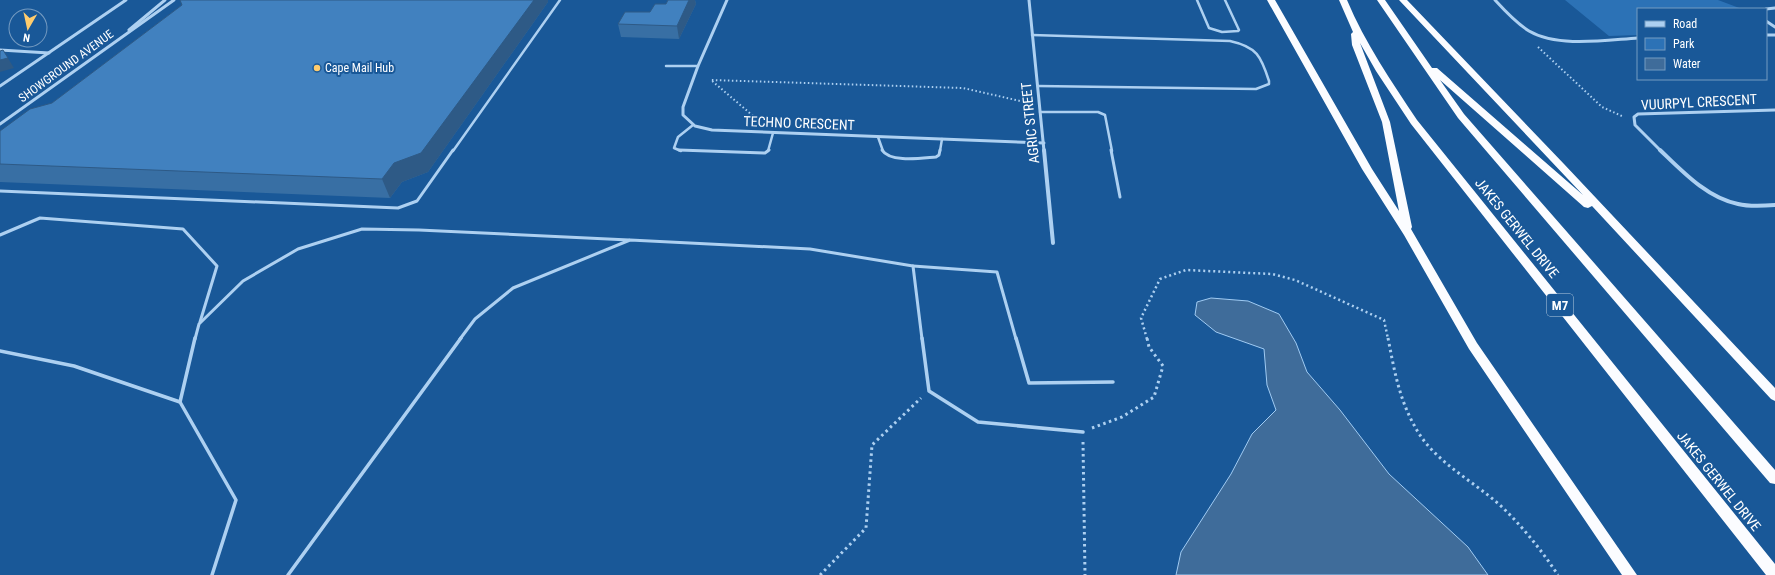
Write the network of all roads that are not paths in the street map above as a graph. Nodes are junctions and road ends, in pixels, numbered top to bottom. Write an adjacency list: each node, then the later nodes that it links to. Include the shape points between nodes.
1 (126, 0): 19 (street)
2 (165, 0): 16 (street, SHOWGROUND AVENUE)
3 (174, 0): 16 (street, SHOWGROUND AVENUE)
4 (560, 0): 33 (lane, via 416,201 402,208)
5 (727, 0): 22 (street)
6 (1029, 0): 15 (street, AGRIC STREET)
7 (1197, 0): 8 (lane, via 1209,28 1222,32 1238,31 1235,18)
8 (1225, 0)
9 (1271, 0): 37 (highway, via 1367,170)
10 (1343, 0): 14 (highway, JAKES GERWEL DRIVE / M7)
11 (1381, 0): 20 (highway, JAKES GERWEL DRIVE)
12 (1403, 0): 40 (highway)
13 (1495, 0): 17 (street, via 1524,29 1539,37 1568,40)
14 (1355, 28): 37 (highway, via 1356,45 1386,122); 52 (highway, JAKES GERWEL DRIVE / M7, via 1414,122)
15 (1032, 35): 24 (street, AGRIC STREET); 24 (lane, via 1230,41 1246,45 1260,55 1269,81 1269,84 1256,89)
16 (123, 36): 27 (street, SHOWGROUND AVENUE)
17 (1637, 38)
18 (0, 50): 19 (street)
19 (50, 52): 23 (street)
20 (1421, 58): 40 (highway); 48 (highway, JAKES GERWEL DRIVE, via 1461,116)
21 (666, 66): 22 (lane)
22 (698, 66): 28 (street, via 683,107 683,115)
23 (0, 86)
24 (1038, 86): 26 (street, AGRIC STREET)
25 (1775, 110): 35 (street, VUURPYL CRESCENT, via 1648,113 1638,114 1633,121 1699,186 1731,203)
26 (1040, 112): 32 (street, AGRIC STREET); 34 (lane, via 1098,112 1105,115)
27 (0, 124)
28 (693, 125): 29 (street, TECHNO CRESCENT, via 712,130); 29 (lane, via 678,137 674,148 681,151 765,153 769,150)
29 (773, 132): 30 (street, TECHNO CRESCENT)
30 (878, 137): 31 (street, TECHNO CRESCENT); 31 (lane, via 885,154 900,158 936,157 939,155)
31 (942, 139): 32 (street, TECHNO CRESCENT)
32 (1044, 143): 39 (street, AGRIC STREET)
33 (0, 191)
34 (1120, 197)
35 (1775, 206)
36 (0, 235): 42 (lane, via 40,218 183,229 217,266)
37 (1409, 235): 51 (highway, via 1473,346)
38 (630, 240): 41 (lane, via 810,249); 42 (lane, via 362,229 298,249 243,281); 50 (lane, via 514,288 475,319)
39 (1053, 243)
40 (1636, 248): 45 (highway)
41 (913, 266): 44 (lane, via 997,272 1029,383); 47 (lane, via 929,391 978,422)
42 (199, 324): 46 (lane)
43 (0, 350): 46 (lane, via 74,366)
44 (1113, 382)
45 (1775, 396)
46 (180, 402): 49 (lane, via 236,500)
47 (1083, 432)
48 (1775, 479)
49 (212, 575)
50 (288, 575)
51 (1630, 575)
52 (1775, 575)

